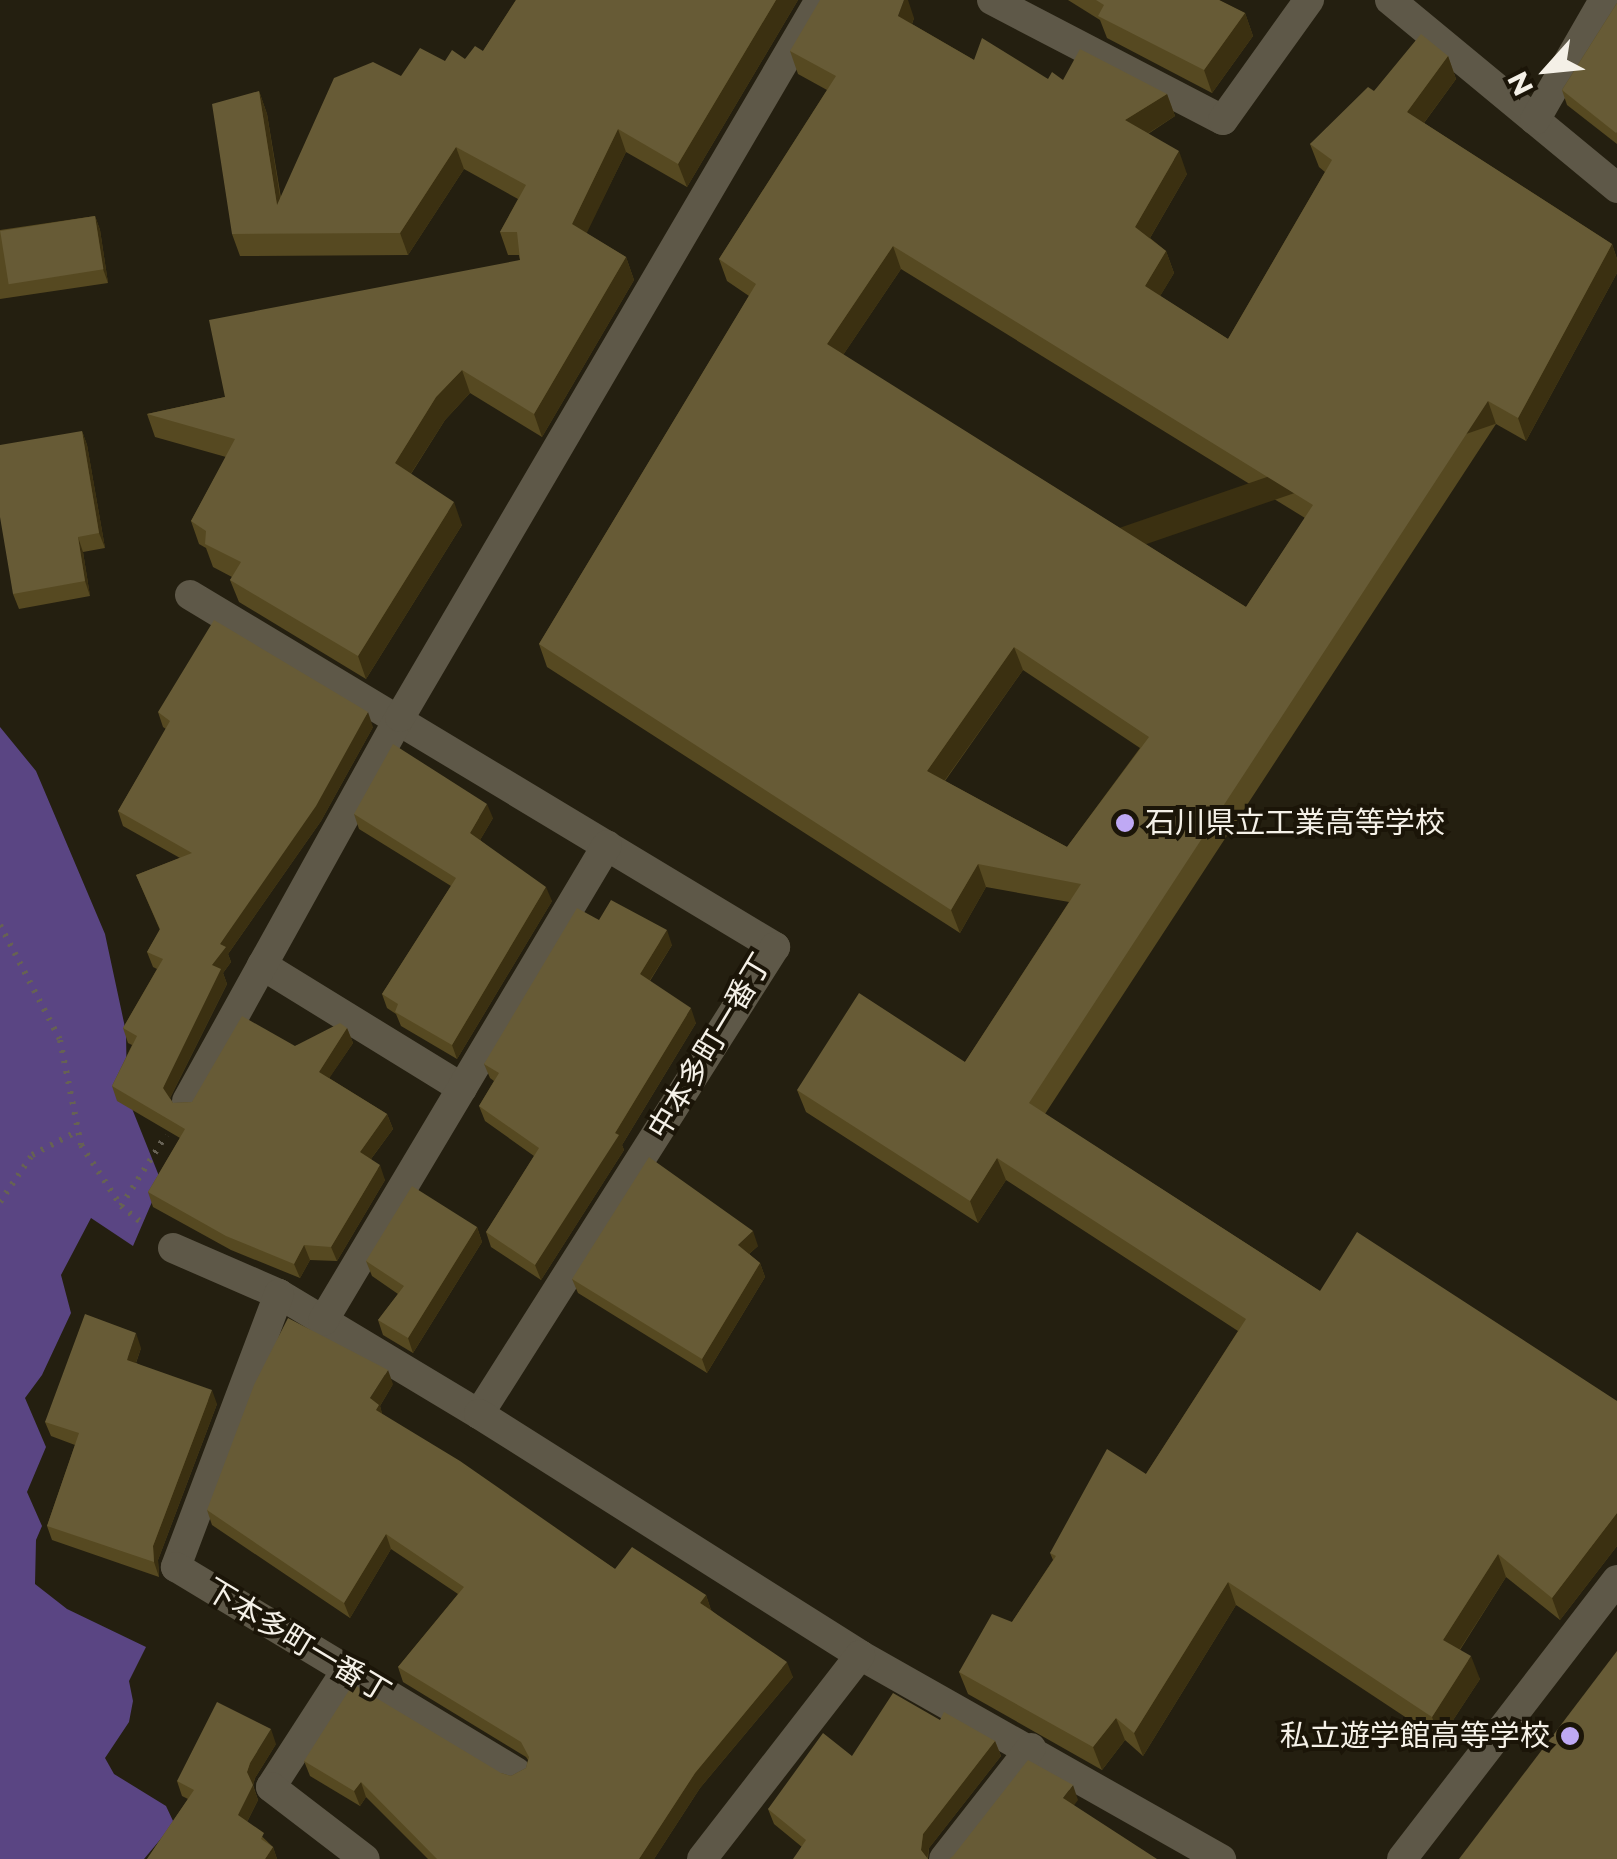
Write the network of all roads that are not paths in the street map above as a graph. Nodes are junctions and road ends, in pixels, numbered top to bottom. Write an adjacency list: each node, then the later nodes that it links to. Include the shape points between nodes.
1 (820, 0): 9 (street)
2 (992, 0): 3 (street, via 1223,120)
3 (1308, 0)
4 (1390, 0): 6 (street)
5 (1604, 0): 6 (street)
6 (1535, 120): 7 (street)
7 (1617, 188)
8 (190, 595): 9 (street, 中本多町一番丁)
9 (400, 717): 10 (street, 中本多町一番丁); 11 (street)
10 (607, 845): 12 (street); 17 (street, 中本多町一番丁, via 775,948)
11 (262, 966): 12 (street); 13 (street)
12 (462, 1088): 16 (street)
13 (187, 1101)
14 (173, 1248): 15 (street)
15 (279, 1294): 16 (street); 20 (street, 下本多町一番丁, via 176,1567)
16 (323, 1321): 17 (street)
17 (479, 1414): 19 (street)
18 (1617, 1580): 27 (street)
19 (860, 1655): 21 (street); 24 (street)
20 (346, 1671): 22 (street, 下本多町一番丁); 23 (street, via 271,1787)
21 (1031, 1748): 25 (street); 26 (street)
22 (516, 1772)
23 (365, 1859)
24 (702, 1859)
25 (944, 1859)
26 (1221, 1859)
27 (1402, 1859)

